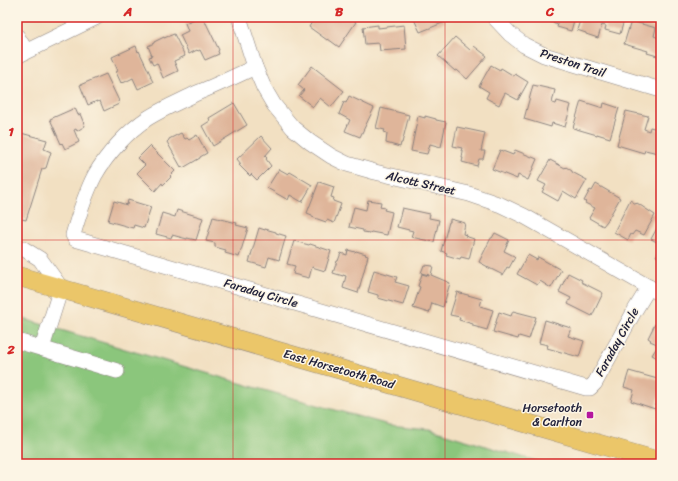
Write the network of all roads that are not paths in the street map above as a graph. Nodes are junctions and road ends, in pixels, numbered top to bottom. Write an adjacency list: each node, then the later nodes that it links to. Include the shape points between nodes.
1 (97, 17): 5 (street)
2 (239, 17): 6 (street, Alcott Street)
3 (494, 17): 7 (street, Preston Trail, via 524,45 544,55)
4 (17, 36): 5 (street)
5 (22, 53)
6 (255, 67): 11 (street, Alcott Street, via 274,105 294,128 331,156 347,164 469,194 501,205); 11 (street, Faraday Circle, via 147,118 131,132 110,153 96,174 79,212 73,235 75,239 586,388 595,383 635,310)
7 (661, 90)
8 (17, 247): 10 (street, via 40,260)
9 (17, 276): 10 (main road, East Horsetooth Road)
10 (62, 288): 13 (street); 15 (main road, East Horsetooth Road)
11 (655, 290)
12 (17, 341): 13 (street)
13 (42, 348): 14 (street)
14 (117, 371)
15 (661, 462)

